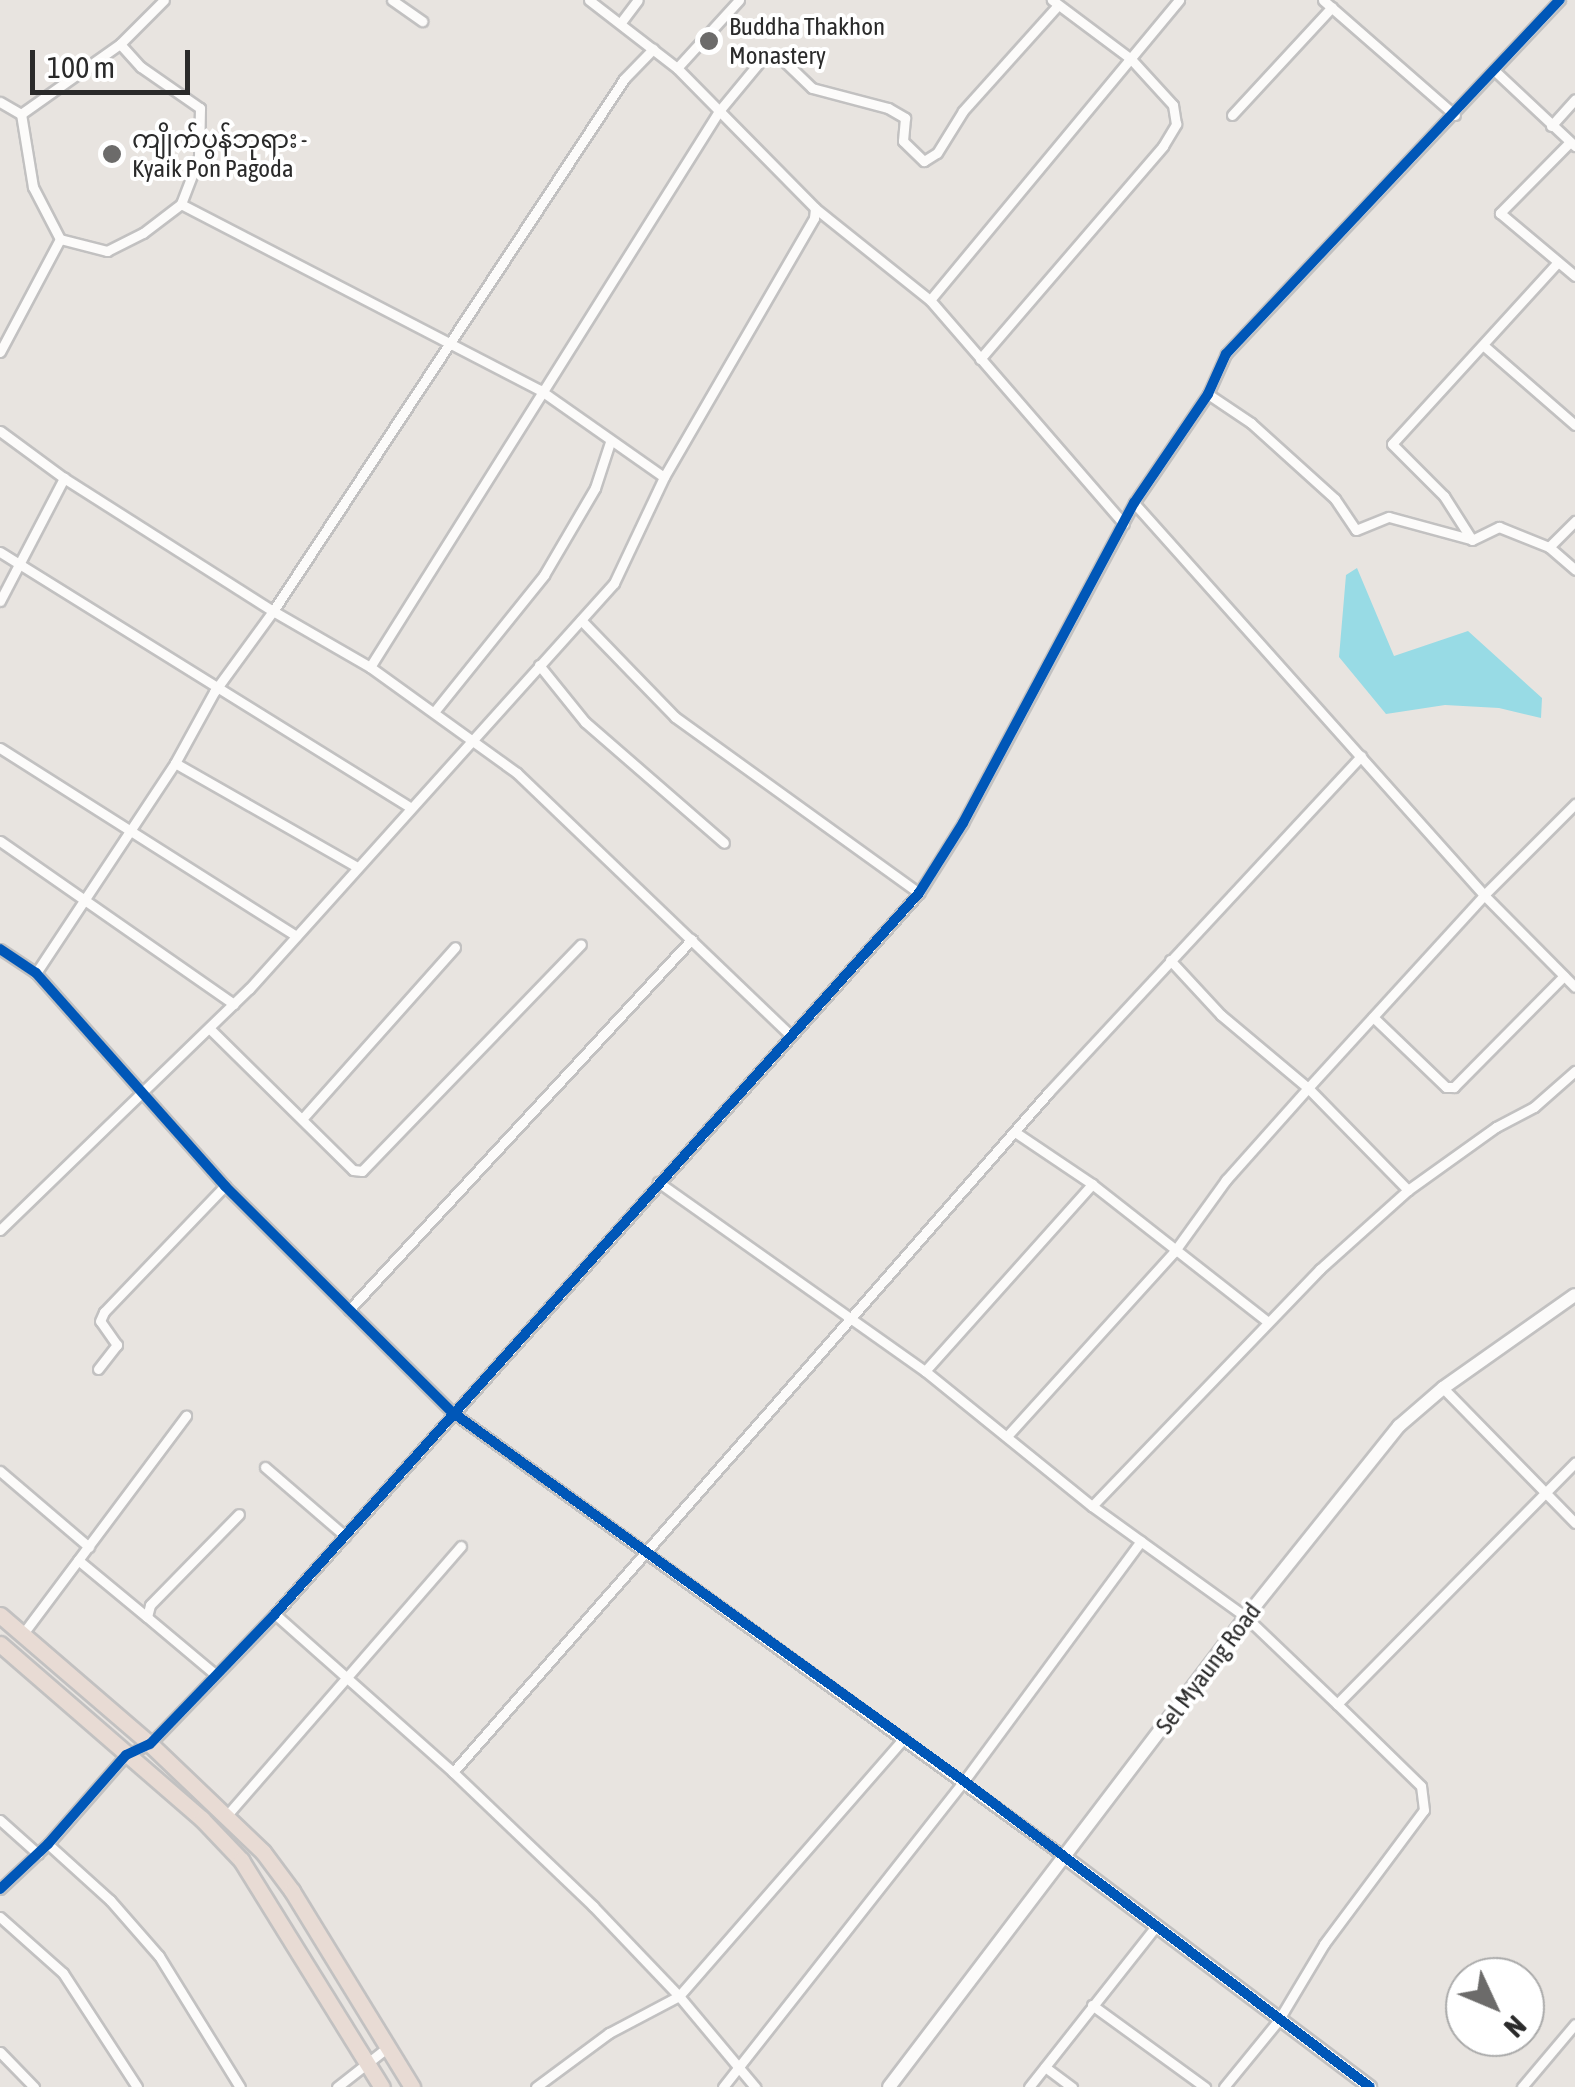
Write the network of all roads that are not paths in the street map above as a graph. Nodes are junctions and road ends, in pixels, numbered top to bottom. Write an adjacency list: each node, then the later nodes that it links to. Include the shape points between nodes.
1 (164, 0): 12 (street)
2 (392, 0): 10 (street)
3 (589, 0): 11 (street)
4 (638, 0): 11 (street)
5 (740, 0): 15 (street)
6 (1178, 0): 14 (street)
7 (1560, 0): 16 (street)
8 (1055, 2): 14 (street); 19 (street, via 924,160 903,141 905,118 812,88 782,60 762,59)
9 (1327, 4): 21 (street); 22 (street)
10 (422, 21)
11 (622, 21): 13 (street)
12 (120, 44): 20 (street); 25 (street, via 200,108 199,157)
13 (653, 50): 15 (street); 31 (street, via 624,79)
14 (1131, 59): 30 (street); 34 (street, via 1173,106 1176,124)
15 (677, 68): 19 (street)
16 (1495, 72): 22 (street); 23 (street)
17 (1575, 99): 23 (street)
18 (0, 102): 20 (street)
19 (719, 111): 26 (street); 35 (street)
20 (21, 114): 27 (street, via 33,187)
21 (1232, 115)
22 (1454, 115): 36 (street, via 1226,354)
23 (1552, 126): 24 (street)
24 (1572, 144): 28 (street, via 1500,212)
25 (181, 204): 27 (street, via 106,251); 31 (street)
26 (815, 208): 30 (street); 40 (street)
27 (60, 238): 33 (street)
28 (1558, 262): 29 (street); 32 (street)
29 (1575, 276)
30 (930, 300): 34 (street)
31 (449, 341): 35 (street); 51 (street)
32 (1483, 345): 37 (street); 45 (street, via 1392,444 1444,496)
33 (0, 352)
34 (980, 359): 44 (street)
35 (540, 390): 39 (street); 54 (street)
36 (1208, 394): 42 (street); 45 (street, via 1335,499 1356,530 1388,517)
37 (1575, 425)
38 (0, 431): 41 (street)
39 (610, 442): 40 (street); 56 (street, via 595,488 544,575)
40 (664, 477): 52 (street, via 614,583)
41 (64, 478): 48 (street); 51 (street)
42 (1134, 504): 44 (street); 59 (street)
43 (1575, 521): 46 (street)
44 (1124, 524): 67 (street, via 963,823)
45 (1472, 540): 46 (street, via 1499,527)
46 (1550, 547): 49 (street)
47 (0, 552): 48 (street)
48 (20, 564): 50 (street); 55 (street)
49 (1575, 570)
50 (0, 601)
51 (273, 612): 54 (street); 55 (street)
52 (581, 620): 53 (street); 67 (street, via 675,717)
53 (539, 665): 57 (street); 65 (street, via 585,722)
54 (370, 667): 56 (street)
55 (218, 687): 60 (street); 62 (street)
56 (434, 712): 57 (street)
57 (470, 740): 62 (street); 71 (street, via 516,773)
58 (0, 748): 63 (street)
59 (1361, 756): 68 (street); 75 (street)
60 (174, 763): 63 (street); 66 (street)
61 (1575, 804): 68 (street)
62 (410, 807): 66 (street)
63 (130, 828): 69 (street); 70 (street)
64 (0, 841): 69 (street)
65 (724, 843)
66 (357, 867): 70 (street)
67 (918, 892): 82 (street)
68 (1484, 895): 77 (street); 80 (street)
69 (84, 896): 76 (street); 79 (street)
70 (296, 936): 79 (street)
71 (692, 939): 82 (street); 95 (street)
72 (581, 944): 86 (street, via 362,1171)
73 (456, 947): 86 (street)
74 (0, 949): 76 (street)
75 (1170, 960): 84 (street, via 1221,1015); 87 (street)
76 (36, 973): 85 (street)
77 (1564, 976): 78 (street); 80 (street, via 1454,1087 1446,1087)
78 (1575, 987)
79 (234, 1004): 81 (street)
80 (1374, 1016): 84 (street)
81 (209, 1028): 85 (street); 86 (street)
82 (790, 1035): 88 (street)
83 (1575, 1071): 91 (street, via 1534,1107)
84 (1308, 1088): 91 (street); 93 (street, via 1226,1180)
85 (142, 1096): 90 (street); 92 (street)
86 (302, 1119)
87 (1016, 1132): 89 (street); 96 (street)
88 (658, 1182): 96 (street); 101 (street)
89 (1092, 1184): 93 (street); 99 (street)
90 (224, 1186): 95 (street); 98 (street, via 104,1312 100,1321 116,1345)
91 (1408, 1190): 97 (street)
92 (0, 1230)
93 (1174, 1252): 97 (street); 103 (street)
94 (1575, 1296): 100 (main road, Sel Myaung Road)
95 (349, 1310): 101 (street)
96 (848, 1318): 99 (street); 115 (street)
97 (1267, 1321): 108 (street)
98 (98, 1369)
99 (925, 1371): 103 (street)
100 (1443, 1388): 107 (street); 120 (main road, Sel Myaung Road, via 1398,1426)
101 (452, 1412): 111 (street); 115 (street)
102 (186, 1416): 113 (street)
103 (1008, 1435): 108 (street)
104 (1575, 1463): 107 (street)
105 (265, 1466): 111 (street)
106 (0, 1471): 113 (street)
107 (1546, 1492): 110 (street); 125 (street)
108 (1092, 1506): 112 (street)
109 (239, 1514): 119 (street, via 150,1605)
110 (1575, 1523)
111 (344, 1536): 117 (street)
112 (1142, 1541): 120 (street); 130 (street)
113 (90, 1546): 116 (street)
114 (461, 1546): 124 (street)
115 (646, 1553): 126 (street); 129 (street)
116 (78, 1560): 119 (street); 121 (street)
117 (275, 1614): 123 (street); 124 (street)
118 (0, 1616): 121 (highway)
119 (147, 1617): 123 (street)
120 (1246, 1617): 125 (street); 135 (main road, Sel Myaung Road)
121 (22, 1634): 127 (highway)
122 (0, 1644): 128 (highway)
123 (216, 1675): 127 (street)
124 (343, 1677): 129 (street); 131 (street)
125 (1337, 1704): 143 (street, via 1421,1786 1424,1810 1324,1944)
126 (904, 1738): 130 (street); 141 (street)
127 (150, 1744): 128 (street); 131 (highway)
128 (126, 1755): 133 (street); 140 (highway, via 240,1860)
129 (453, 1772): 141 (street)
130 (964, 1782): 135 (street); 149 (street)
131 (228, 1814): 139 (highway)
132 (0, 1820): 134 (street)
133 (48, 1844): 134 (street); 152 (street, via 159,1956)
134 (38, 1854): 136 (street)
135 (1066, 1858): 138 (main road); 159 (main road, Sel Myaung Road)
136 (0, 1889)
137 (0, 1917): 151 (street, via 63,1973)
138 (1156, 1926): 142 (street); 143 (main road)
139 (318, 1933): 140 (highway); 145 (highway)
140 (294, 1942): 147 (highway)
141 (680, 1996): 149 (street); 156 (street, via 609,2033)
142 (1092, 2005): 148 (street); 162 (street)
143 (1278, 2020): 163 (street); 164 (main road)
144 (1575, 2024): 165 (street)
145 (388, 2047): 147 (street); 155 (highway)
146 (0, 2052): 150 (street)
147 (368, 2064): 153 (street); 154 (highway)
148 (1046, 2066): 160 (street); 161 (street)
149 (738, 2068): 157 (street); 158 (street)
150 (34, 2087)
151 (137, 2087)
152 (240, 2087)
153 (337, 2087)
154 (382, 2087)
155 (412, 2087)
156 (536, 2087)
157 (723, 2087)
158 (755, 2087)
159 (889, 2087)
160 (1028, 2087)
161 (1072, 2087)
162 (1206, 2087)
163 (1224, 2087)
164 (1370, 2087)
165 (1522, 2087)

